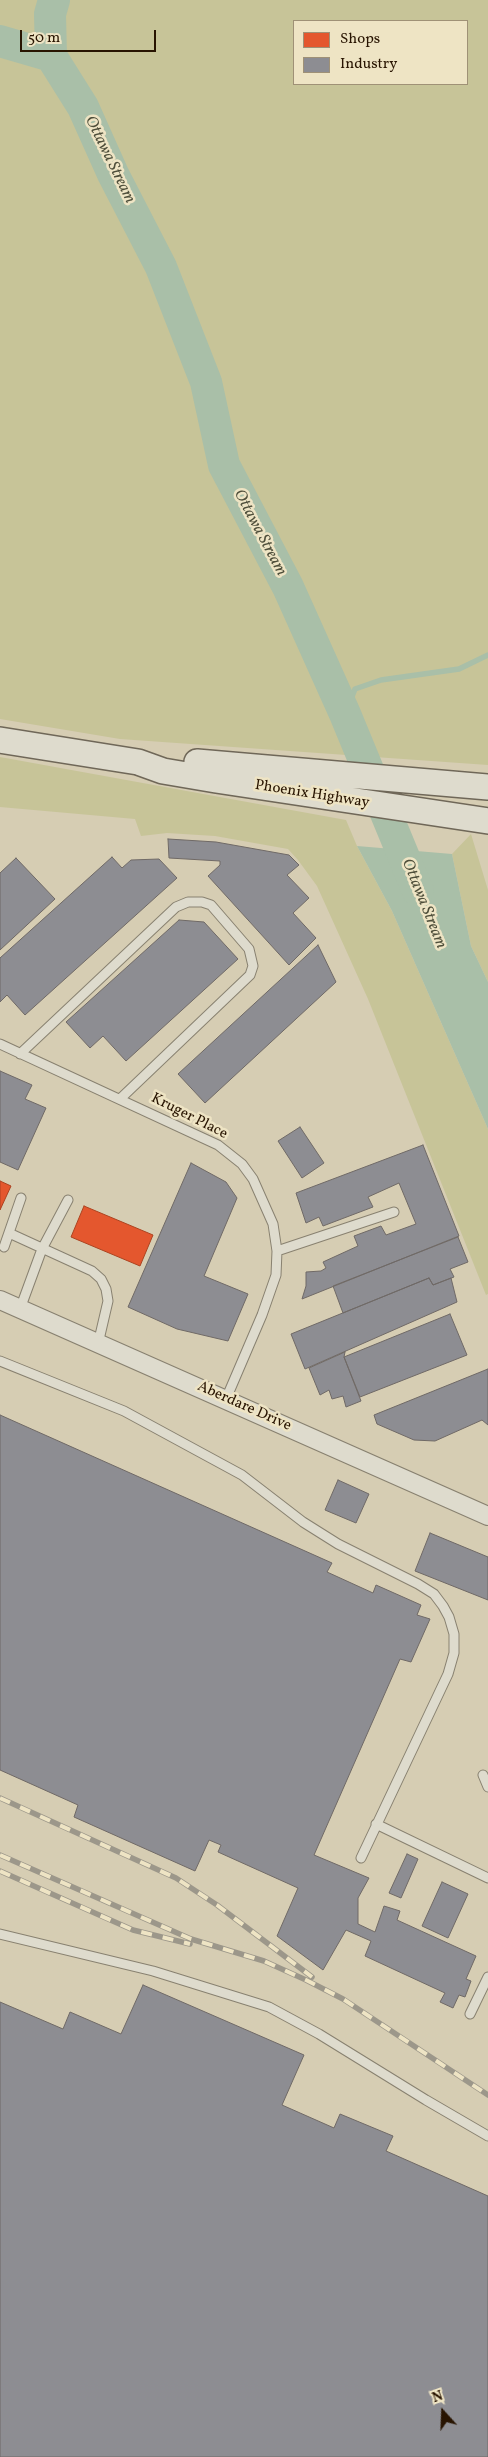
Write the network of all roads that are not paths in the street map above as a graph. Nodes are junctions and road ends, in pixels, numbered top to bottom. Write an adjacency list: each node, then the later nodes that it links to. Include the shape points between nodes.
1 (0, 740): 2 (main road, Phoenix Highway, via 138,762 162,759)
2 (301, 782): 3 (main road, Phoenix Highway, via 438,782); 4 (main road, Phoenix Highway)
3 (488, 787)
4 (479, 820)
5 (0, 1044): 6 (lane, Kruger Place)
6 (20, 1054): 7 (lane, Kruger Place); 7 (lane, via 176,907 188,902 211,905 249,949 253,966 250,976)
7 (120, 1099): 14 (lane, Kruger Place, via 218,1145 242,1164 262,1196 273,1224)
8 (21, 1198): 11 (lane)
9 (68, 1200): 13 (lane)
10 (394, 1212): 14 (lane)
11 (9, 1233): 12 (lane); 13 (lane)
12 (1, 1249)
13 (42, 1249): 16 (lane); 17 (lane, via 92,1271 101,1279 108,1300)
14 (277, 1251): 19 (lane, Kruger Place, via 276,1275 265,1307)
15 (0, 1300): 16 (street, Aberdare Drive)
16 (20, 1309): 17 (street, Aberdare Drive)
17 (98, 1344): 19 (street, Aberdare Drive)
18 (0, 1361): 23 (lane, via 124,1411 242,1475 303,1522 338,1544 434,1594 449,1617 454,1634 454,1653 448,1674)
19 (226, 1399): 20 (street, Aberdare Drive)
20 (488, 1516)
21 (483, 1775): 22 (lane)
22 (488, 1787)
23 (376, 1824): 24 (lane); 25 (lane)
24 (361, 1858)
25 (488, 1878)
26 (0, 1934): 29 (lane, via 153,1971 269,2007)
27 (488, 1977): 28 (lane)
28 (470, 2014)
29 (488, 2136)

